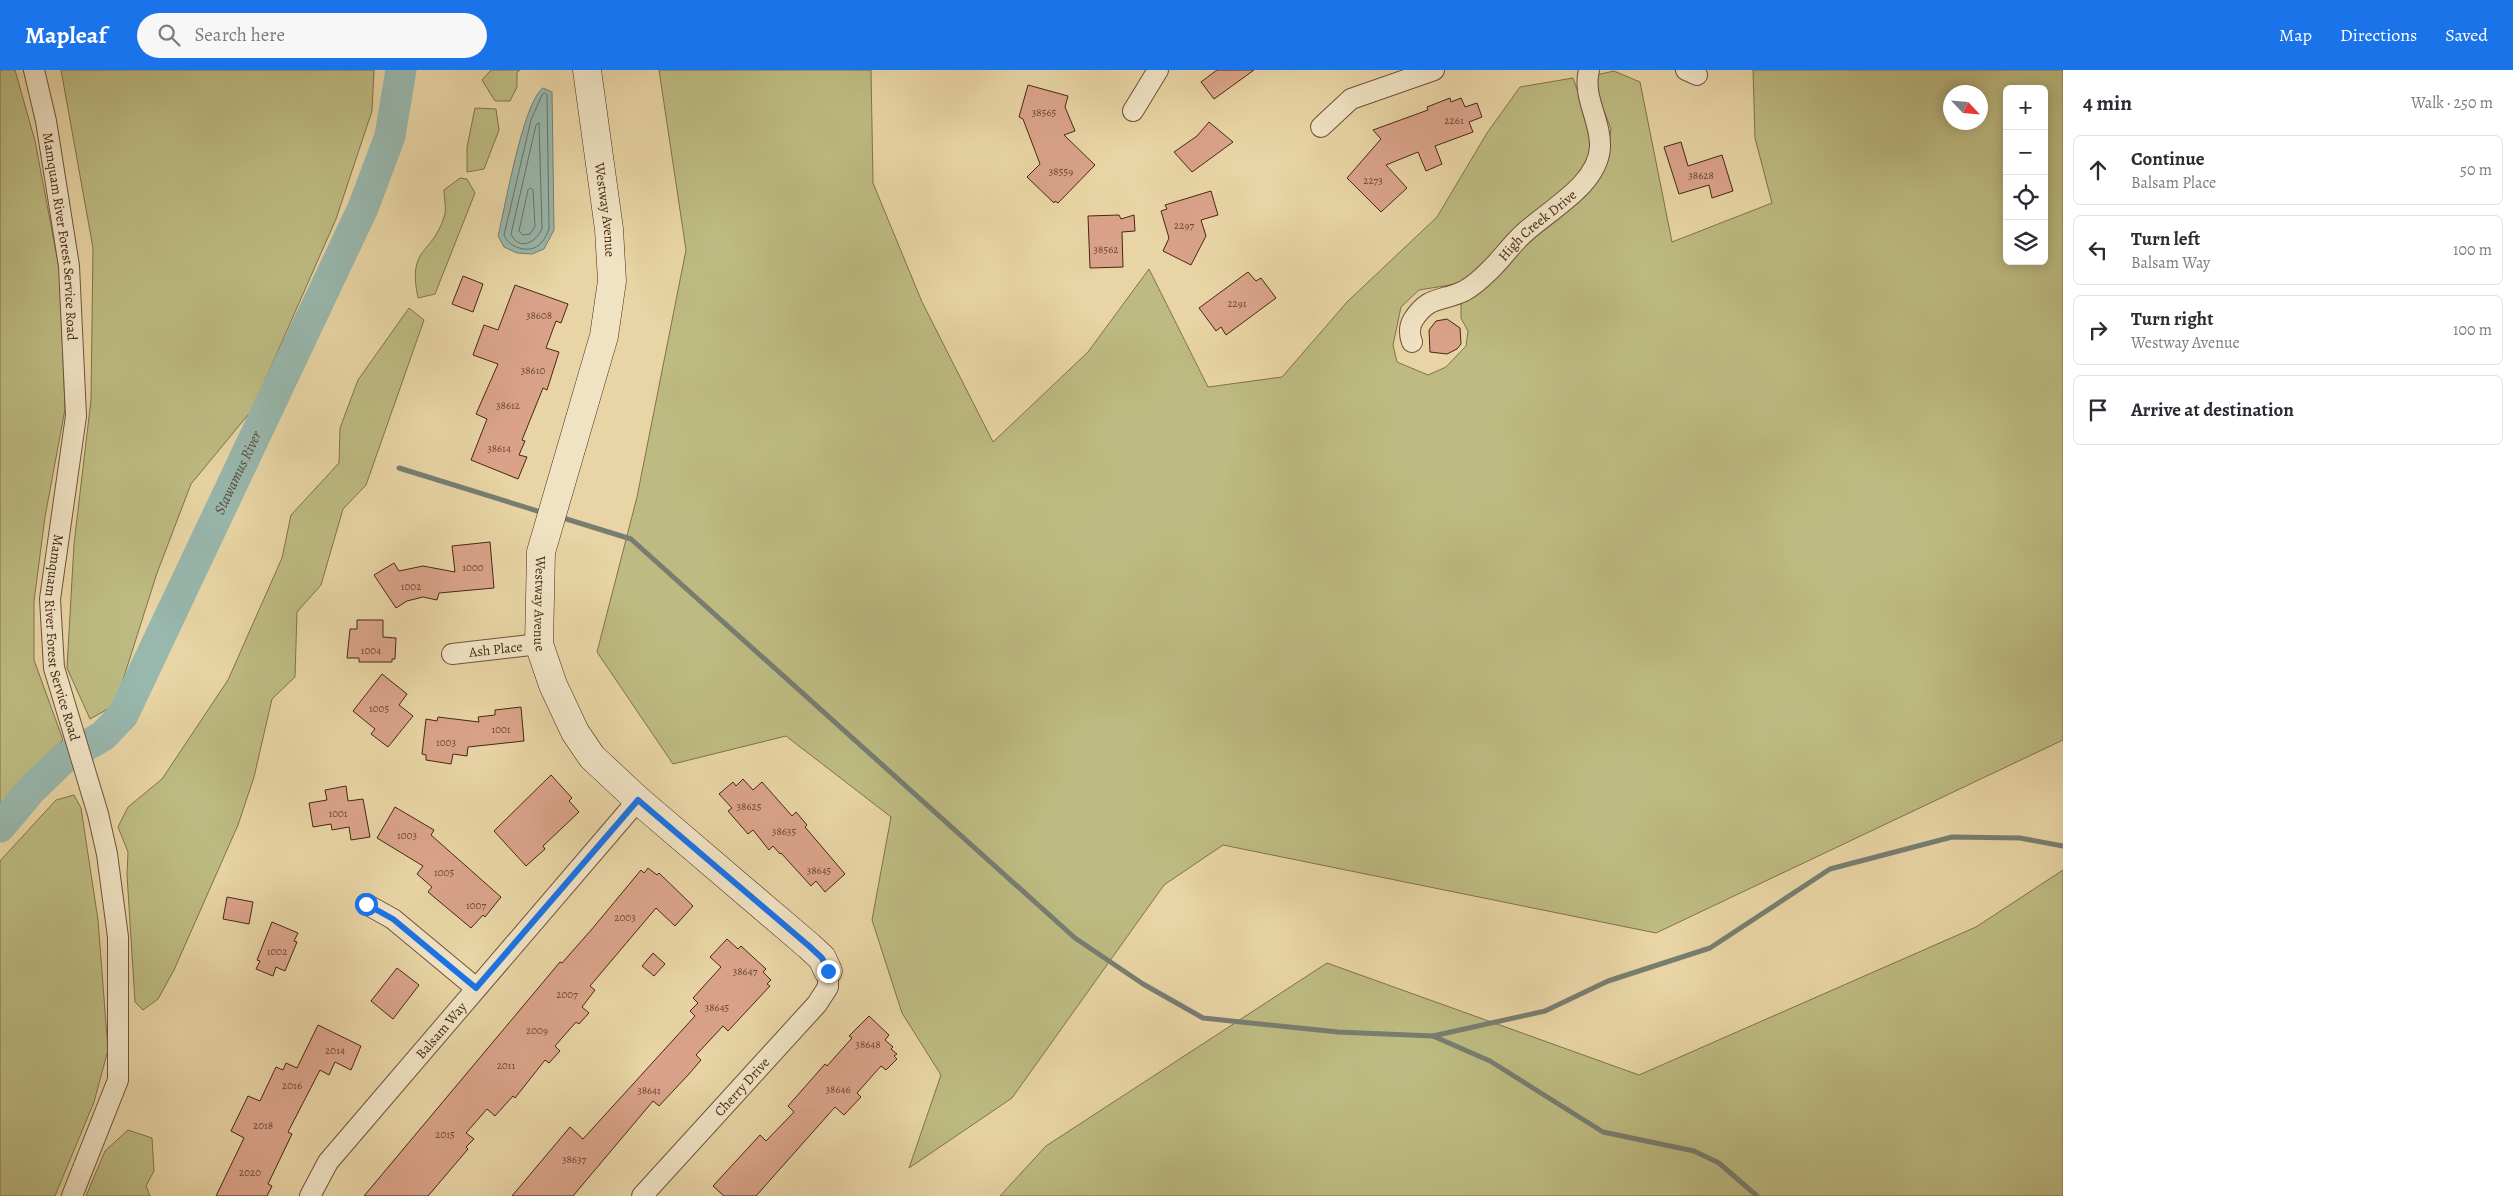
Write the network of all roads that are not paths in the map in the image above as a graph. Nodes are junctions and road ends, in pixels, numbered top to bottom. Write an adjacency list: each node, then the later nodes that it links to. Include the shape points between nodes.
1 (34, 70): 17 (street, Mamquam River Forest Service Road, via 46,121 69,266 76,416 50,599 54,668 89,781 107,854 118,937 118,1080)
2 (587, 70): 11 (street, Westway Avenue, via 609,229 612,281 604,336 541,552)
3 (1158, 70): 8 (street)
4 (1434, 70): 9 (street, via 1351,99)
5 (1589, 70): 10 (street, High Creek Drive, via 1586,83 1600,128 1600,148 1592,172 1584,184 1519,238 1480,280 1463,291 1429,301 1419,310 1411,323 1409,335)
6 (1686, 70): 7 (street, via 1697,75)
7 (1697, 70)
8 (1133, 111)
9 (1321, 127)
10 (1412, 342)
11 (539, 644): 12 (street, Ash Place); 13 (street, Westway Avenue, via 553,685 576,732 592,757)
12 (452, 654)
13 (638, 800): 15 (street, Westway Avenue, via 809,946 822,958); 16 (street, Balsam Way)
14 (366, 904): 16 (street, via 393,919)
15 (828, 971): 19 (street, Cherry Drive, via 828,987 817,1004)
16 (476, 988): 18 (street, Balsam Way, via 328,1162)
17 (72, 1196)
18 (310, 1196)
19 (642, 1196)

